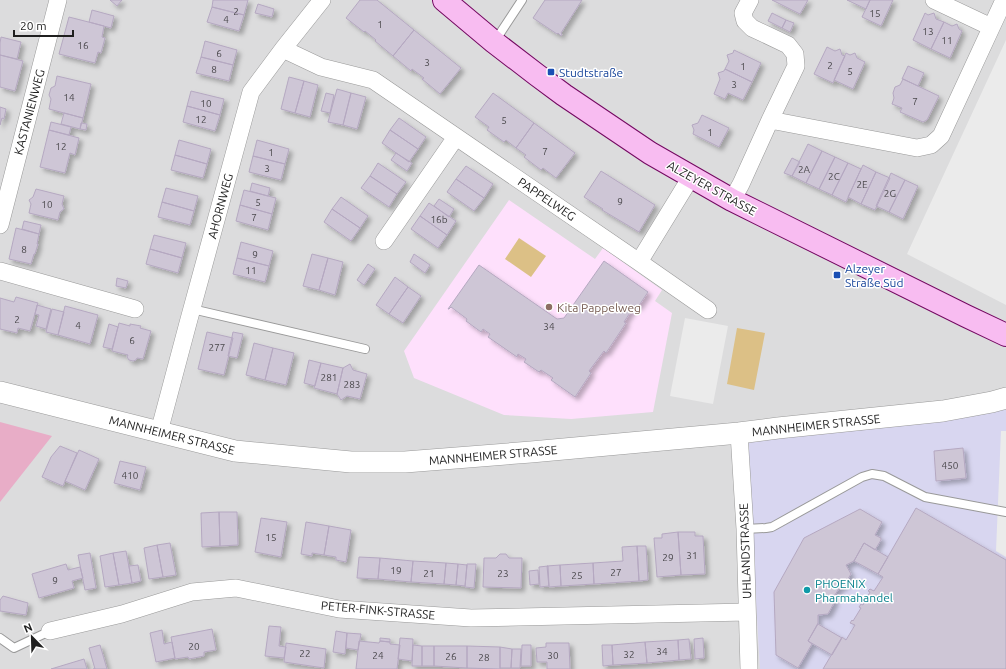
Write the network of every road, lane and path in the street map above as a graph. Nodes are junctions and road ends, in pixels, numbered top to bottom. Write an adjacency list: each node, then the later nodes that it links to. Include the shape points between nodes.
1 (58, 0): 15 (street, KASTANIENWEG)
2 (322, 0): 10 (street, AHORNWEG)
3 (444, 0): 9 (main road, ALZEYER STRASSE)
4 (522, 0): 9 (lane)
5 (750, 0): 11 (street, via 743,13 745,21 752,28 788,45 795,54 796,66)
6 (934, 0): 8 (street)
7 (1004, 0): 8 (street)
8 (991, 27): 11 (street, via 941,136 931,145 917,148)
9 (494, 42): 13 (main road, ALZEYER STRASSE, via 564,95 650,154)
10 (283, 48): 12 (street, PAPPELWEG, via 320,67 373,80); 19 (street, AHORNWEG, via 251,92)
11 (770, 120): 14 (street)
12 (456, 137): 16 (street); 17 (street, PAPPELWEG)
13 (691, 177): 14 (main road, ALZEYER STRASSE); 17 (street)
14 (732, 200): 22 (main road, ALZEYER STRASSE)
15 (0, 225)
16 (384, 241)
17 (639, 262): 21 (street, PAPPELWEG)
18 (0, 272): 20 (street)
19 (192, 308): 23 (lane); 26 (street, AHORNWEG)
20 (135, 309)
21 (708, 310)
22 (1006, 335)
23 (365, 349)
24 (0, 392): 26 (street, MANNHEIMER STRASSE)
25 (1001, 396): 27 (street, MANNHEIMER STRASSE, via 943,412)
26 (159, 432): 27 (street, MANNHEIMER STRASSE, via 235,451 350,462 405,462)
27 (739, 433): 29 (street, UHLANDSTRASSE)
28 (1006, 512): 29 (lane, via 925,497 884,476 872,474 862,477 772,527)
29 (745, 530): 30 (street, UHLANDSTRASSE)
30 (747, 612): 31 (street, PETER-FINK-STRASSE, via 471,618 338,609 236,588 192,592 122,614); 33 (street, UHLANDSTRASSE)
31 (50, 631): 32 (lane, PETER-FINK-STRASSE, via 14,648)
32 (0, 638)
33 (748, 669)

